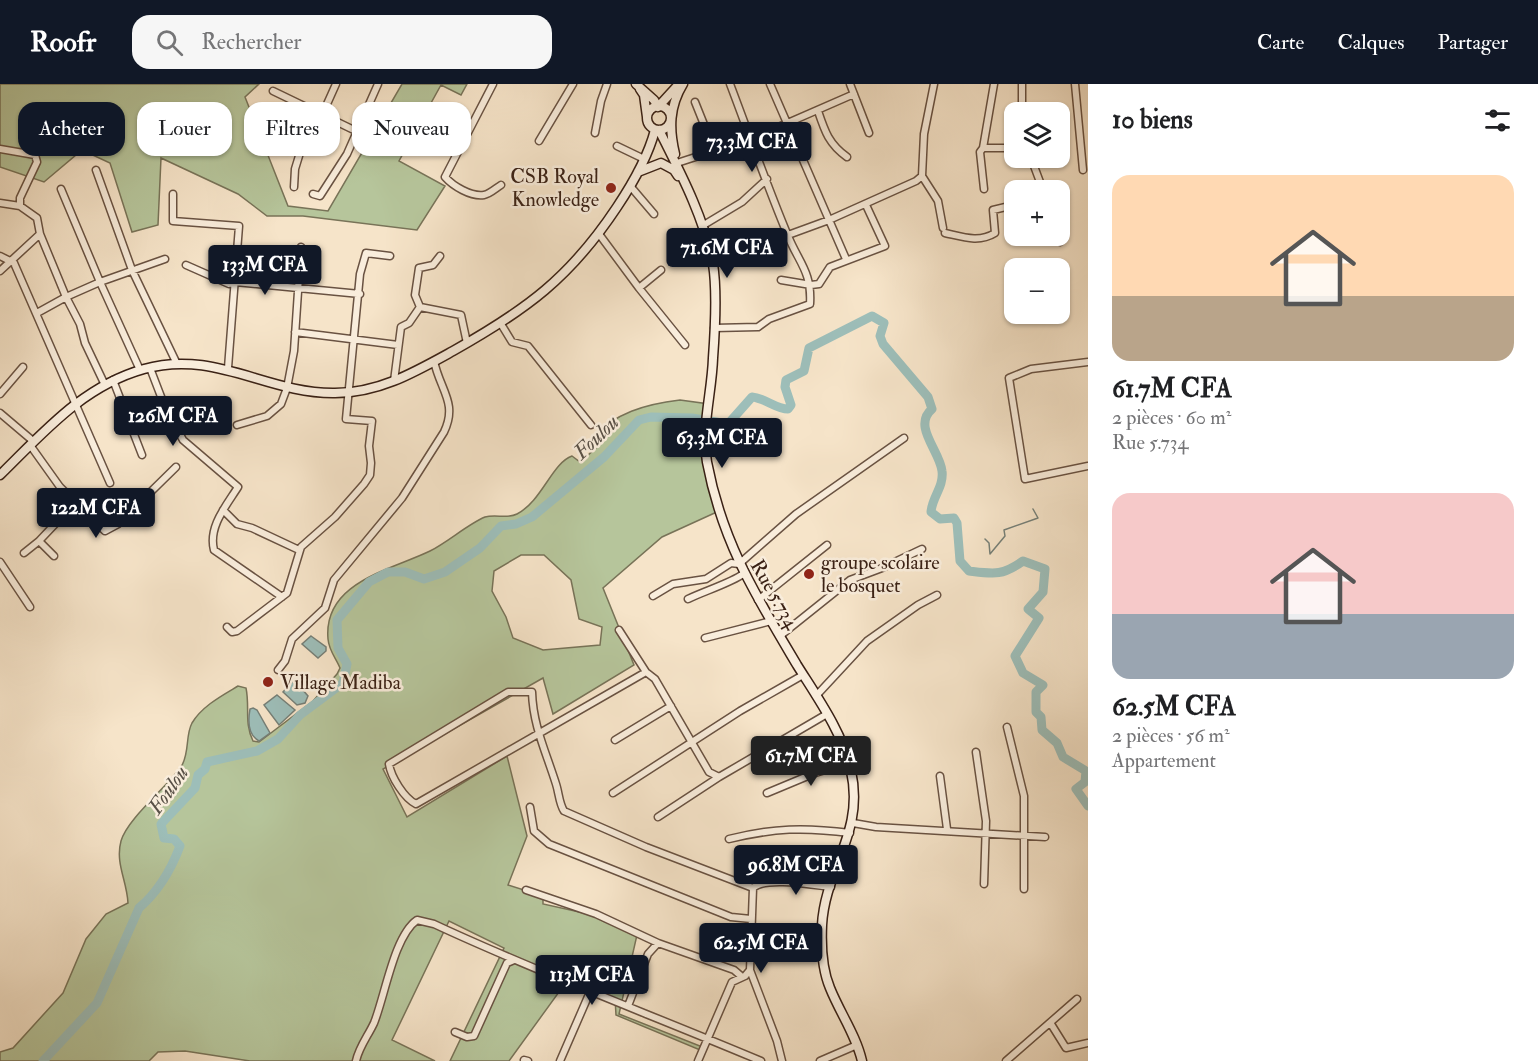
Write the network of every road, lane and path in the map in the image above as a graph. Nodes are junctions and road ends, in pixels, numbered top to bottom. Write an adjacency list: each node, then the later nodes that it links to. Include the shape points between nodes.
1 (336, 84): 18 (street)
2 (378, 84): 19 (street)
3 (493, 84): 45 (street, via 446,177 454,185 480,194)
4 (573, 84): 30 (street)
5 (607, 84): 27 (street)
6 (636, 84): 22 (street); 26 (street, Rue 5.734, via 644,95)
7 (681, 84): 22 (street); 24 (street)
8 (730, 84): 29 (street)
9 (770, 84): 25 (street)
10 (850, 84): 16 (street)
11 (934, 84): 43 (street, via 924,134)
12 (994, 84): 33 (street)
13 (1022, 84): 21 (street)
14 (1075, 84): 42 (street)
15 (273, 91): 17 (street)
16 (854, 94): 23 (street); 28 (street)
17 (296, 102)
18 (328, 102)
19 (370, 102)
20 (695, 102): 36 (street)
21 (1022, 102)
22 (658, 107): 24 (street, via 668,110); 26 (street, via 651,111)
23 (818, 111): 25 (street); 38 (street, via 827,138)
24 (671, 120): 26 (street, via 665,129); 39 (street)
25 (786, 123): 29 (street); 58 (street)
26 (652, 126): 39 (street, Rue 5.734); 40 (street)
27 (595, 133)
28 (869, 133)
29 (751, 138): 36 (street); 44 (street)
30 (539, 141)
31 (352, 142): 51 (street, via 320,196)
32 (617, 146): 40 (street)
33 (983, 148): 34 (street); 49 (street, via 980,152)
34 (1004, 148)
35 (0, 149): 55 (street, via 35,155 37,162)
36 (715, 152): 39 (street)
37 (299, 156): 46 (street)
38 (847, 158)
39 (677, 164): 52 (street, Rue 5.734)
40 (640, 166): 47 (street); 52 (street, via 669,165)
41 (96, 170): 71 (street)
42 (1083, 170)
43 (922, 176): 54 (street); 56 (street, via 938,201 944,231 974,239 988,237 995,232 993,210)
44 (767, 179): 59 (street, via 742,202); 62 (street)
45 (501, 185)
46 (294, 187)
47 (631, 187): 57 (street); 61 (street)
48 (61, 189): 75 (street)
49 (984, 189)
50 (173, 194): 76 (street, via 173,221 239,226)
51 (313, 194)
52 (690, 199): 59 (street, Rue 5.734)
53 (0, 203): 55 (street)
54 (866, 205): 58 (street); 68 (street, via 885,246)
55 (20, 206): 60 (street, via 37,218)
56 (1004, 207)
57 (654, 214)
58 (829, 220): 62 (street); 68 (street)
59 (702, 226): 85 (street, Rue 5.734, via 714,273)
60 (40, 234): 69 (street); 81 (street)
61 (599, 234): 79 (street); 84 (street, via 567,273)
62 (788, 235): 77 (street, via 806,265)
63 (301, 247): 78 (street)
64 (0, 256): 69 (street)
65 (390, 256): 80 (street, via 366,253)
66 (440, 256): 82 (street, via 433,265 419,268 415,296)
67 (165, 259): 71 (street)
68 (846, 259): 77 (street, via 830,267 819,284)
69 (10, 261): 73 (street); 83 (street, via 14,262)
70 (186, 265): 76 (street, via 229,284)
71 (132, 270): 75 (street); 93 (street)
72 (661, 270): 79 (street)
73 (0, 271)
74 (781, 280): 77 (street)
75 (100, 282): 81 (street); 97 (street)
76 (235, 282): 78 (street); 96 (street)
77 (811, 285): 85 (street, via 810,304 758,327)
78 (297, 287): 80 (street); 86 (street)
79 (639, 288): 90 (street)
80 (360, 294): 87 (street)
81 (66, 297): 83 (street); 98 (street, via 85,343)
82 (420, 307): 88 (street, via 461,315); 89 (street, via 409,323 401,327)
83 (37, 313): 103 (street)
84 (501, 324): 88 (street); 106 (street, via 512,342 528,346)
85 (714, 328): 123 (street, Rue 5.734, via 706,458)
86 (295, 332): 87 (street); 100 (street)
87 (355, 340): 89 (street); 101 (street)
88 (467, 343): 91 (street)
89 (398, 345): 99 (street)
90 (685, 345)
91 (434, 362): 99 (street); 136 (street, via 450,404 444,432 402,498 334,580 324,608 292,639)
92 (1088, 362): 110 (street, via 1031,369 1009,378 1025,479)
93 (177, 364): 95 (street); 96 (street, via 191,362)
94 (23, 367): 102 (street)
95 (150, 368): 97 (street); 115 (street, via 183,440 238,487)
96 (228, 368): 100 (street)
97 (140, 370): 98 (street)
98 (109, 381): 103 (street); 109 (street)
99 (394, 381): 101 (street)
100 (287, 388): 101 (street); 105 (street, via 281,404 267,416)
101 (349, 392): 119 (street, via 346,419 372,421 370,474 335,517)
102 (0, 394)
103 (75, 403): 108 (street); 113 (street)
104 (0, 413): 108 (street)
105 (237, 424)
106 (591, 424)
107 (904, 438): 123 (street, via 796,514)
108 (32, 443): 112 (street); 114 (street, via 47,471)
109 (142, 455)
110 (1088, 466)
111 (176, 467): 114 (street, via 108,531)
112 (0, 475)
113 (110, 483)
114 (75, 503): 116 (street)
115 (223, 510): 119 (street, via 237,524); 127 (street, via 211,537 214,550)
116 (39, 541): 120 (street); 121 (street)
117 (827, 545): 129 (street)
118 (922, 549): 134 (street, via 850,580)
119 (299, 550): 127 (street, via 290,589)
120 (24, 553)
121 (54, 556)
122 (0, 562): 130 (street)
123 (738, 564): 124 (street, Rue 5.734); 126 (street, via 731,563 706,579 673,584)
124 (743, 574): 128 (street); 129 (street, Rue 5.734)
125 (937, 595): 139 (street, via 867,641)
126 (653, 596)
127 (282, 597): 132 (street, via 237,631)
128 (688, 599)
129 (758, 600): 131 (street, Rue 5.734)
130 (30, 607)
131 (771, 621): 134 (street, Rue 5.734); 135 (street)
132 (227, 627)
133 (619, 630): 137 (street)
134 (780, 636): 138 (street, Rue 5.734)
135 (705, 638)
136 (278, 670)
137 (646, 672): 140 (street, via 655,679); 143 (street)
138 (803, 675): 139 (street, Rue 5.734); 145 (street)
139 (816, 696): 141 (street, Rue 5.734)
140 (671, 706): 144 (street); 145 (street)
141 (827, 714): 147 (street, Rue 5.734); 149 (street)
142 (1006, 727): 158 (street, via 1024,796)
143 (539, 735): 143 (street, via 416,804 390,772 389,764 508,692 532,692); 163 (street, via 564,811)
144 (615, 740)
145 (693, 744): 149 (street, via 710,772); 150 (street)
146 (976, 752): 156 (street)
147 (849, 763): 151 (street); 154 (street, Rue 5.734, via 854,791)
148 (940, 776): 155 (street)
149 (719, 777): 153 (street)
150 (614, 793)
151 (767, 793)
152 (530, 807): 166 (street, via 534,831 549,844 737,919)
153 (658, 817)
154 (853, 823): 155 (street); 157 (street, Rue 5.734)
155 (947, 829): 156 (street)
156 (986, 832): 158 (street); 161 (street)
157 (850, 833): 160 (street, via 806,827); 162 (street, Rue 5.734)
158 (1025, 835): 159 (street); 164 (street)
159 (1045, 837)
160 (729, 839)
161 (984, 884)
162 (831, 887): 163 (street, via 771,881); 178 (street, Rue 5.734, via 822,921 825,969)
163 (753, 888): 166 (street)
164 (1024, 889)
165 (526, 890): 167 (street, via 596,914)
166 (751, 919): 169 (street)
167 (658, 943): 170 (street); 173 (street, via 648,954)
168 (514, 959): 171 (street); 175 (street, via 507,963 474,1036); 180 (street, via 417,920 400,947)
169 (750, 970): 170 (street); 184 (street)
170 (741, 976): 176 (street, via 732,982)
171 (590, 992): 173 (street); 181 (street)
172 (1077, 999): 174 (street)
173 (628, 1006): 176 (street)
174 (1051, 1024): 177 (street, via 1066,1048); 187 (street)
175 (455, 1032)
176 (707, 1037): 179 (street); 182 (street)
177 (1088, 1044)
178 (857, 1045): 185 (street); 186 (street, Rue 5.734)
179 (748, 1058): 183 (street)
180 (356, 1061)
181 (560, 1061)
182 (698, 1061)
183 (761, 1061)
184 (782, 1061)
185 (820, 1061)
186 (862, 1061)
187 (1006, 1061)

